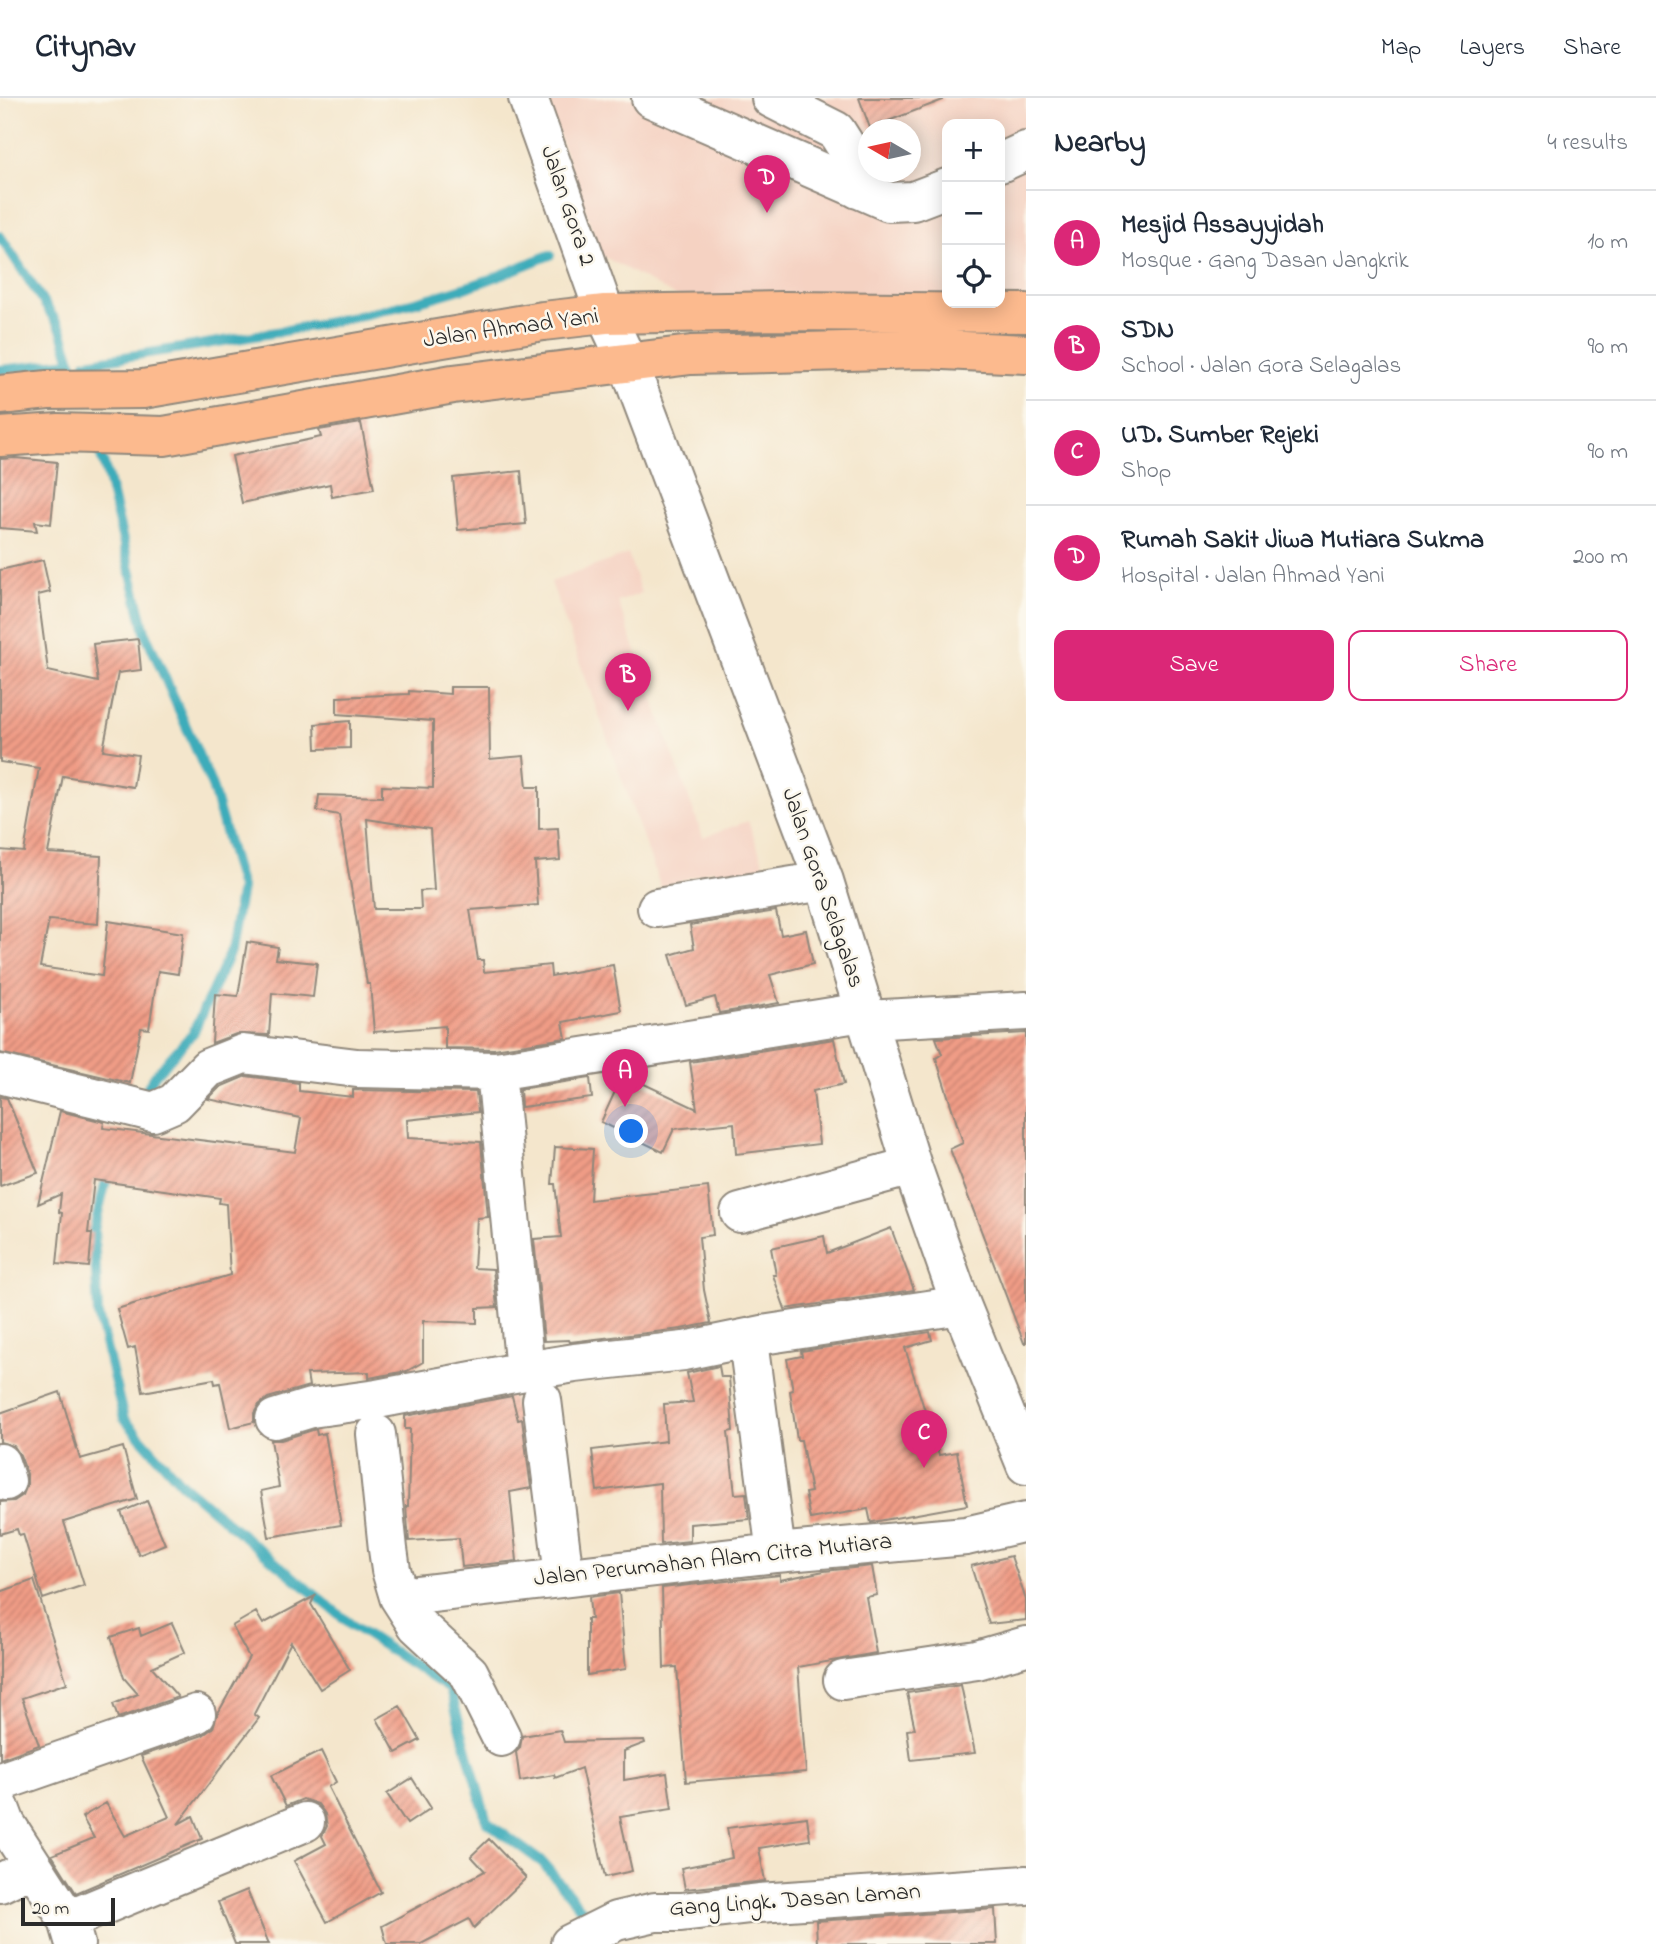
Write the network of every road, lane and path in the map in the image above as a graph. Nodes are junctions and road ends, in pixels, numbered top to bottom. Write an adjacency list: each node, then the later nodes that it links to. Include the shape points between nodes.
1 (528, 98): 9 (street, Jalan Gora 2)
2 (771, 98): 6 (street, via 835,131 850,153)
3 (653, 99): 6 (street)
4 (1026, 151): 5 (street)
5 (1005, 161)
6 (858, 188): 7 (street, via 890,202 913,201)
7 (942, 190)
8 (1026, 313): 9 (highway, Jalan Ahmad Yani)
9 (605, 314): 11 (street, Jalan Gora Selagalas); 12 (highway, Jalan Ahmad Yani)
10 (1026, 354): 11 (highway, via 922,349 691,355)
11 (628, 363): 14 (highway, via 453,384); 16 (street, Jalan Gora Selagalas)
12 (202, 379): 13 (highway, Jalan Ahmad Yani, via 143,389); 14 (highway)
13 (0, 395)
14 (214, 427): 15 (highway, via 164,436 58,433)
15 (0, 437)
16 (824, 881): 17 (street); 19 (street, Jalan Gora Selagalas)
17 (657, 908)
18 (1026, 1011): 19 (street)
19 (865, 1016): 20 (street); 22 (street, Jalan Gora Selagalas)
20 (496, 1071): 21 (street, via 357,1068 243,1054 208,1068 174,1103 136,1108); 26 (street)
21 (0, 1074)
22 (912, 1166): 23 (street); 24 (street, Jalan Gora Selagalas)
23 (740, 1213)
24 (961, 1305): 26 (street, via 684,1351 575,1363); 29 (street, Jalan Gora Selagalas)
25 (750, 1356): 31 (street)
26 (534, 1386): 27 (street, via 377,1399 311,1408); 32 (street)
27 (275, 1419)
28 (376, 1434): 33 (street, via 388,1549)
29 (1026, 1465)
30 (1026, 1522): 31 (street, Jalan Perumahan Alam Citra Mutiara, via 966,1536)
31 (776, 1553): 32 (street, Jalan Perumahan Alam Citra Mutiara)
32 (564, 1576): 33 (street, Jalan Perumahan Alam Citra Mutiara)
33 (399, 1597): 37 (street, via 417,1625 469,1673)
34 (1026, 1646): 35 (street, via 978,1660)
35 (843, 1680)
36 (197, 1714): 38 (street)
37 (501, 1737)
38 (0, 1782)
39 (0, 1808): 41 (street)
40 (305, 1822): 43 (street)
41 (16, 1875): 43 (street)
42 (1026, 1885): 44 (street, Gang Lingk. Dasan Laman, via 654,1912 616,1921)
43 (72, 1932)
44 (574, 1942)

